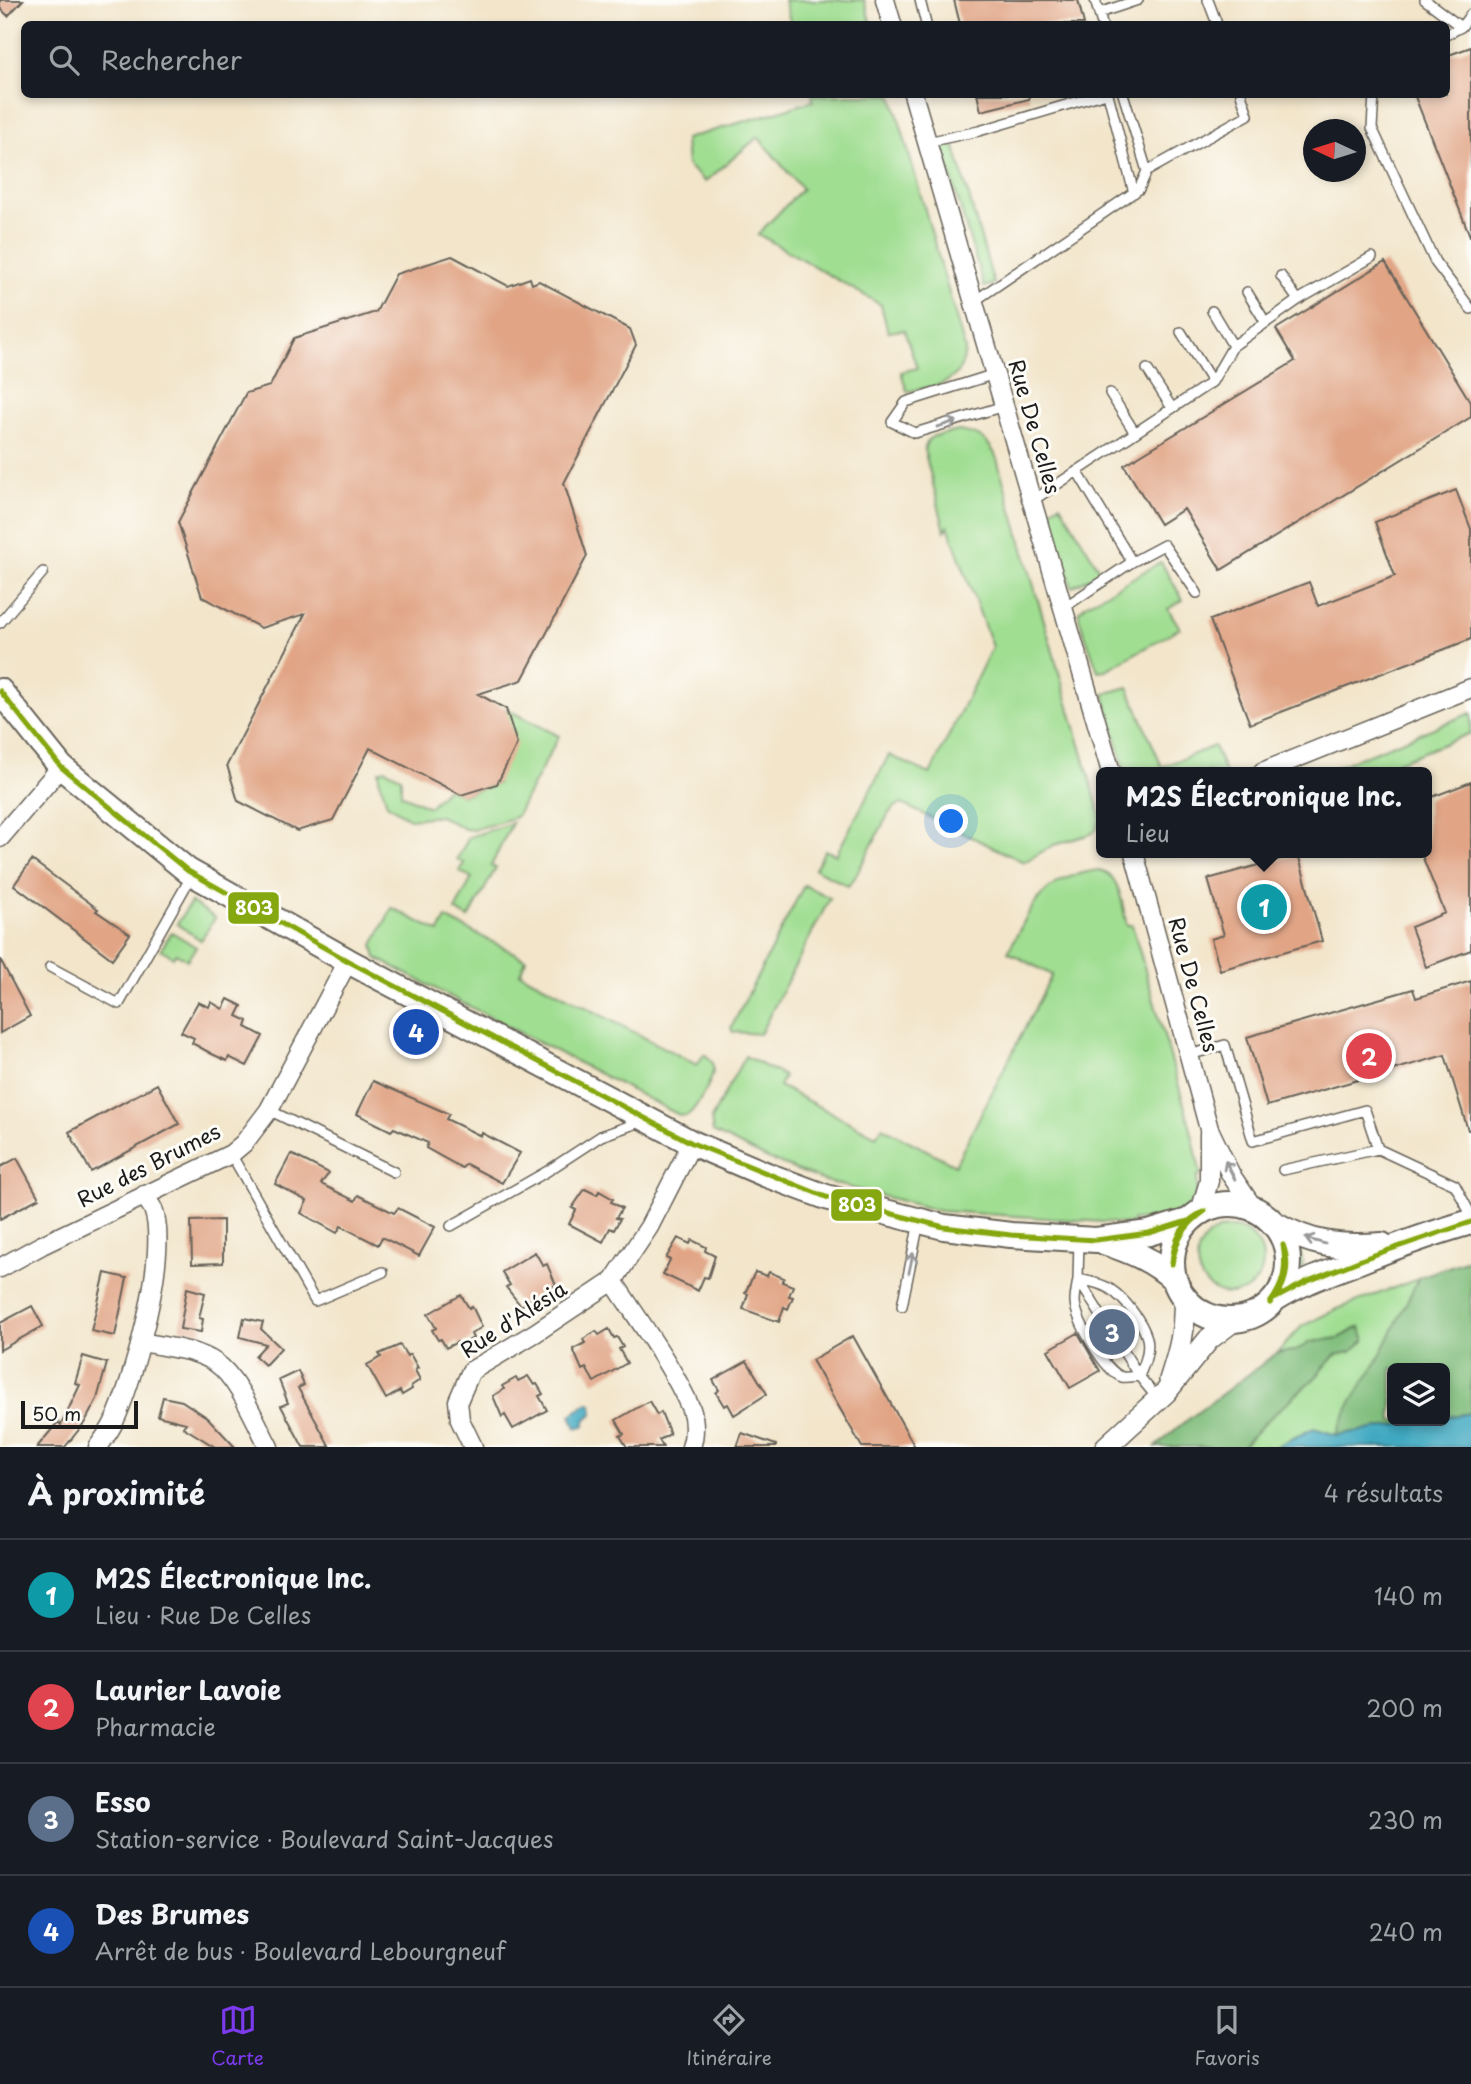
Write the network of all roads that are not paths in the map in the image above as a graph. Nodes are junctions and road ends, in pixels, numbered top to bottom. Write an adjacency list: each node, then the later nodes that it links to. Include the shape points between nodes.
1 (885, 0): 9 (street)
2 (920, 0): 10 (lane)
3 (1095, 0): 7 (lane)
4 (1138, 0): 7 (lane)
5 (1208, 0): 12 (lane)
6 (1425, 0): 13 (lane)
7 (1099, 13): 11 (lane)
8 (1471, 14): 13 (lane)
9 (891, 21)
10 (925, 21)
11 (1101, 21)
12 (1216, 21)
13 (1461, 27): 14 (lane)
14 (1450, 33)
15 (914, 98): 21 (street, Rue De Celles)
16 (1091, 98): 21 (lane)
17 (1106, 98): 23 (lane)
18 (1125, 98): 22 (lane)
19 (1242, 98): 22 (lane, via 1248,115)
20 (1374, 98): 29 (lane, via 1372,128 1435,261)
21 (927, 142): 28 (street, Rue De Celles)
22 (1147, 170): 23 (lane)
23 (1134, 193): 28 (lane)
24 (1372, 257): 27 (lane)
25 (1282, 276): 27 (lane)
26 (1247, 292): 31 (lane)
27 (1298, 300): 31 (lane)
28 (973, 302): 35 (street, Rue De Celles)
29 (1471, 309)
30 (1212, 311): 33 (lane)
31 (1266, 323): 33 (lane)
32 (1181, 332): 36 (lane)
33 (1233, 346): 36 (lane)
34 (1147, 369): 39 (lane)
35 (995, 374): 38 (street, Rue De Celles); 38 (lane, one-way to 38, via 906,402 892,422 915,433)
36 (1212, 382): 39 (lane)
37 (1110, 393): 40 (lane)
38 (1004, 406): 42 (street, Rue De Celles)
39 (1172, 408): 40 (lane)
40 (1135, 433): 41 (lane)
41 (1077, 471): 42 (lane); 43 (lane)
42 (1031, 501): 46 (street, Rue De Celles)
43 (1132, 562): 45 (lane, via 1164,545); 46 (lane)
44 (43, 572): 47 (lane)
45 (1197, 593)
46 (1063, 607): 51 (street, Rue De Celles)
47 (0, 623)
48 (1471, 688): 52 (street)
49 (0, 691): 50 (main road)
50 (61, 767): 53 (street); 55 (main road)
51 (1110, 767)
52 (1274, 767)
53 (0, 838)
54 (1135, 858): 58 (street, Rue De Celles)
55 (193, 874): 56 (main road); 57 (lane, via 119,1004)
56 (348, 961): 59 (street, Rue des Brumes); 60 (main road)
57 (50, 967)
58 (1189, 1055): 61 (street, Rue De Celles); 63 (lane, via 1225,1045 1253,1141 1365,1110)
59 (268, 1110): 64 (street, Rue des Brumes); 66 (lane)
60 (648, 1119): 62 (main road); 73 (lane, via 601,1136)
61 (1209, 1129): 69 (street, Rue De Celles, one-way to 61, via 1231,1175); 70 (street, Rue De Celles, via 1209,1181)
62 (692, 1143): 71 (main road, via 826,1197); 79 (street, Rue d'Alésia, via 649,1227)
63 (1378, 1149): 65 (lane); 68 (lane, via 1455,1185)
64 (231, 1154): 67 (street, Rue des Brumes); 77 (lane, via 315,1301)
65 (1283, 1170)
66 (394, 1172)
67 (144, 1195): 76 (street, Rue des Brumes); 84 (street, via 153,1210 156,1272)
68 (1471, 1215)
69 (1263, 1216): 70 (main road, via 1242,1205 1222,1204); 75 (main road, one-way to 69, via 1330,1246 1310,1241); 81 (main road, via 1282,1236 1288,1260)
70 (1194, 1217): 74 (main road, via 1149,1233); 80 (main road, via 1176,1241 1172,1255)
71 (919, 1221): 74 (main road, via 998,1233); 82 (lane, one-way to 71)
72 (1471, 1222): 75 (main road)
73 (451, 1226)
74 (1088, 1239): 78 (lane); 80 (main road, via 1158,1264)
75 (1407, 1242): 81 (main road)
76 (0, 1268)
77 (383, 1272)
78 (1078, 1279): 85 (lane); 85 (lane, via 1075,1302 1090,1339 1107,1365 1122,1377); 85 (lane, via 1110,1289 1136,1318 1147,1340)
79 (612, 1281): 89 (street, Rue d'Alésia, via 471,1371 458,1401 460,1420); 90 (street, via 692,1411)
80 (1179, 1288): 83 (main road, via 1194,1308); 86 (street, via 1185,1312 1181,1347)
81 (1276, 1298): 83 (main road, via 1257,1314)
82 (902, 1306)
83 (1233, 1321): 86 (street, via 1209,1339)
84 (142, 1342): 87 (street, via 113,1424); 88 (street, via 216,1363 232,1380)
85 (1139, 1376): 86 (lane)
86 (1162, 1396): 91 (street)
87 (98, 1447)
88 (269, 1447)
89 (473, 1447)
90 (691, 1447)
91 (1106, 1447)

